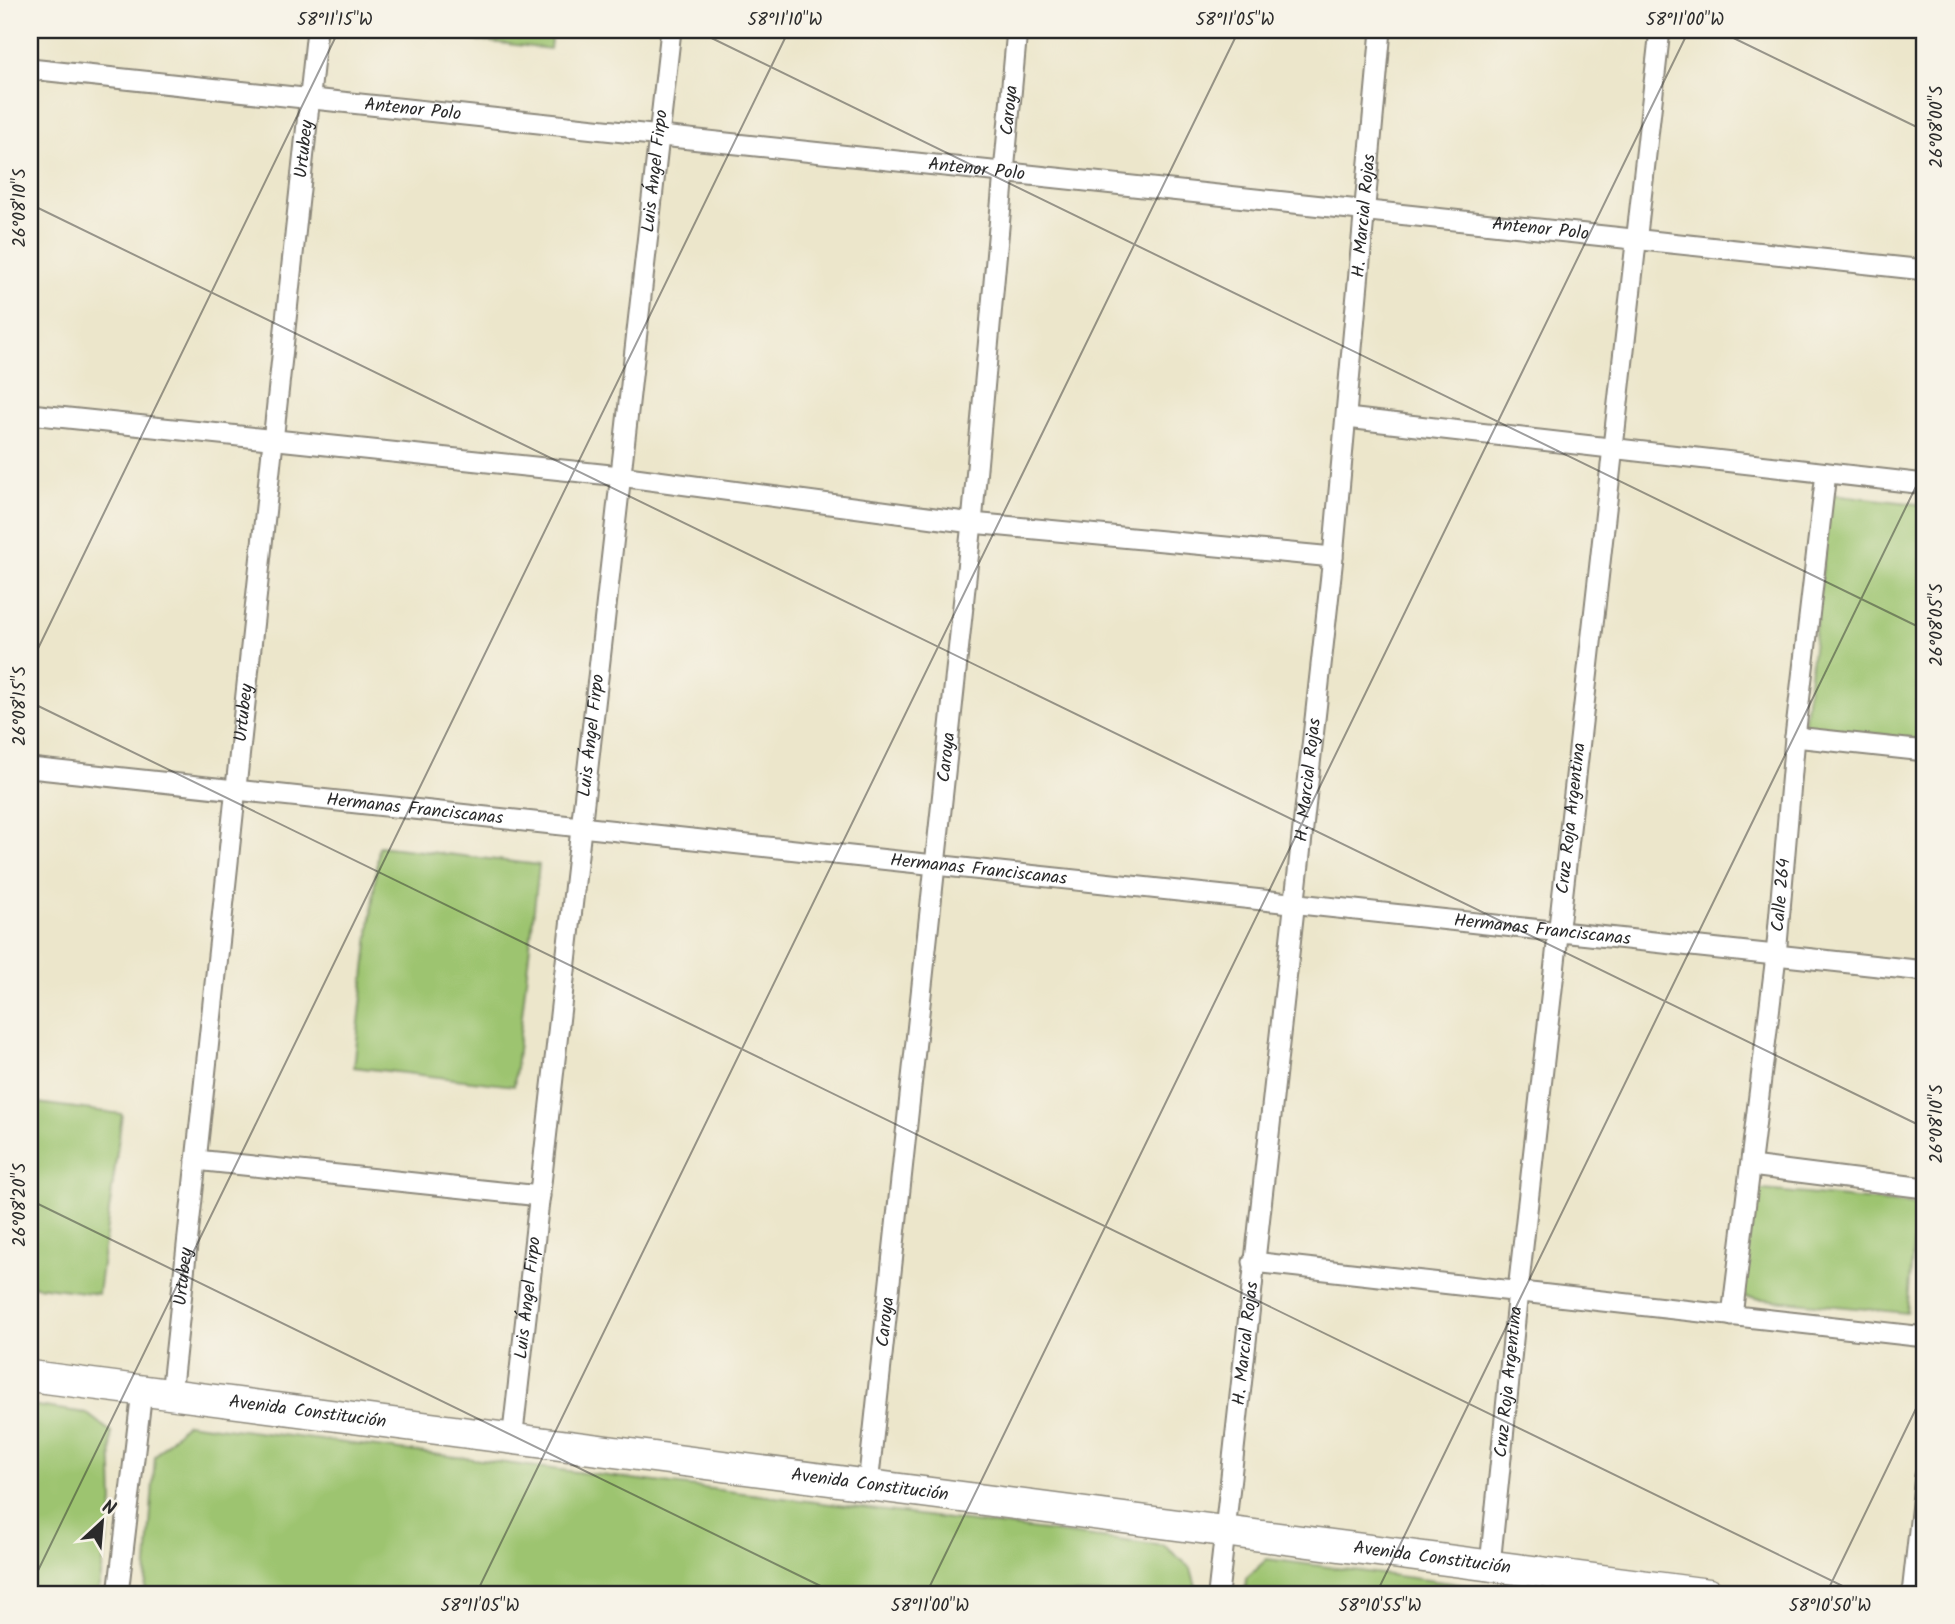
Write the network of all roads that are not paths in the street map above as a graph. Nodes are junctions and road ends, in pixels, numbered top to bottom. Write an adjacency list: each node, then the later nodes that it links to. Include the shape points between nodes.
1 (317, 30): 7 (street, Urtubey)
2 (671, 30): 8 (street, Luis Ángel Firpo)
3 (1017, 30): 9 (street, Caroya)
4 (1381, 30): 10 (street, H. Marcial Rojas)
5 (1660, 30): 11 (street, Cruz Roja Argentina)
6 (30, 69): 7 (street, Antenor Polo)
7 (310, 98): 8 (street, Antenor Polo); 15 (street, Urtubey)
8 (659, 136): 9 (street, Antenor Polo); 18 (street, Luis Ángel Firpo)
9 (1005, 174): 10 (street, Antenor Polo); 20 (street, Caroya)
10 (1367, 212): 11 (street, Antenor Polo); 14 (street, H. Marcial Rojas)
11 (1635, 240): 12 (street, Antenor Polo); 16 (street, Cruz Roja Argentina)
12 (1925, 270)
13 (30, 414): 15 (street)
14 (1347, 418): 16 (street); 21 (street, H. Marcial Rojas)
15 (274, 439): 18 (street); 25 (street, Urtubey)
16 (1613, 447): 17 (street); 29 (street, Cruz Roja Argentina)
17 (1826, 473): 19 (street); 22 (street, Calle 264)
18 (621, 475): 20 (street); 26 (street, Luis Ángel Firpo)
19 (1925, 484)
20 (972, 523): 21 (street); 27 (street, Caroya)
21 (1333, 557): 28 (street, H. Marcial Rojas)
22 (1795, 737): 23 (street); 30 (street, Calle 264)
23 (1925, 751)
24 (30, 768): 25 (street, Hermanas Franciscanas)
25 (236, 790): 26 (street, Hermanas Franciscanas); 32 (street, Urtubey)
26 (581, 828): 27 (street, Hermanas Franciscanas); 35 (street, Luis Ángel Firpo)
27 (933, 865): 28 (street, Hermanas Franciscanas); 44 (street, Caroya)
28 (1294, 904): 29 (street, Hermanas Franciscanas); 36 (street, H. Marcial Rojas)
29 (1559, 932): 30 (street, Hermanas Franciscanas); 37 (street, Cruz Roja Argentina)
30 (1776, 956): 31 (street, Hermanas Franciscanas); 33 (street, Calle 264)
31 (1925, 971)
32 (196, 1160): 35 (street); 41 (street, Urtubey)
33 (1751, 1166): 34 (street); 38 (street, Calle 264)
34 (1925, 1188)
35 (540, 1196): 42 (street, Luis Ángel Firpo)
36 (1253, 1262): 37 (street); 45 (street, H. Marcial Rojas)
37 (1518, 1290): 38 (street); 46 (street, Cruz Roja Argentina)
38 (1732, 1317): 39 (street)
39 (1925, 1337)
40 (30, 1376): 41 (main road, Avenida Constitución)
41 (157, 1393): 42 (main road, Avenida Constitución); 47 (street, Urtubey)
42 (512, 1441): 44 (main road, Avenida Constitución)
43 (1925, 1476): 50 (street)
44 (869, 1485): 45 (main road, Avenida Constitución)
45 (1226, 1530): 46 (main road, Avenida Constitución); 48 (street, H. Marcial Rojas)
46 (1490, 1565): 49 (main road, Avenida Constitución)
47 (118, 1594)
48 (1218, 1594)
49 (1709, 1594)
50 (1912, 1594)

